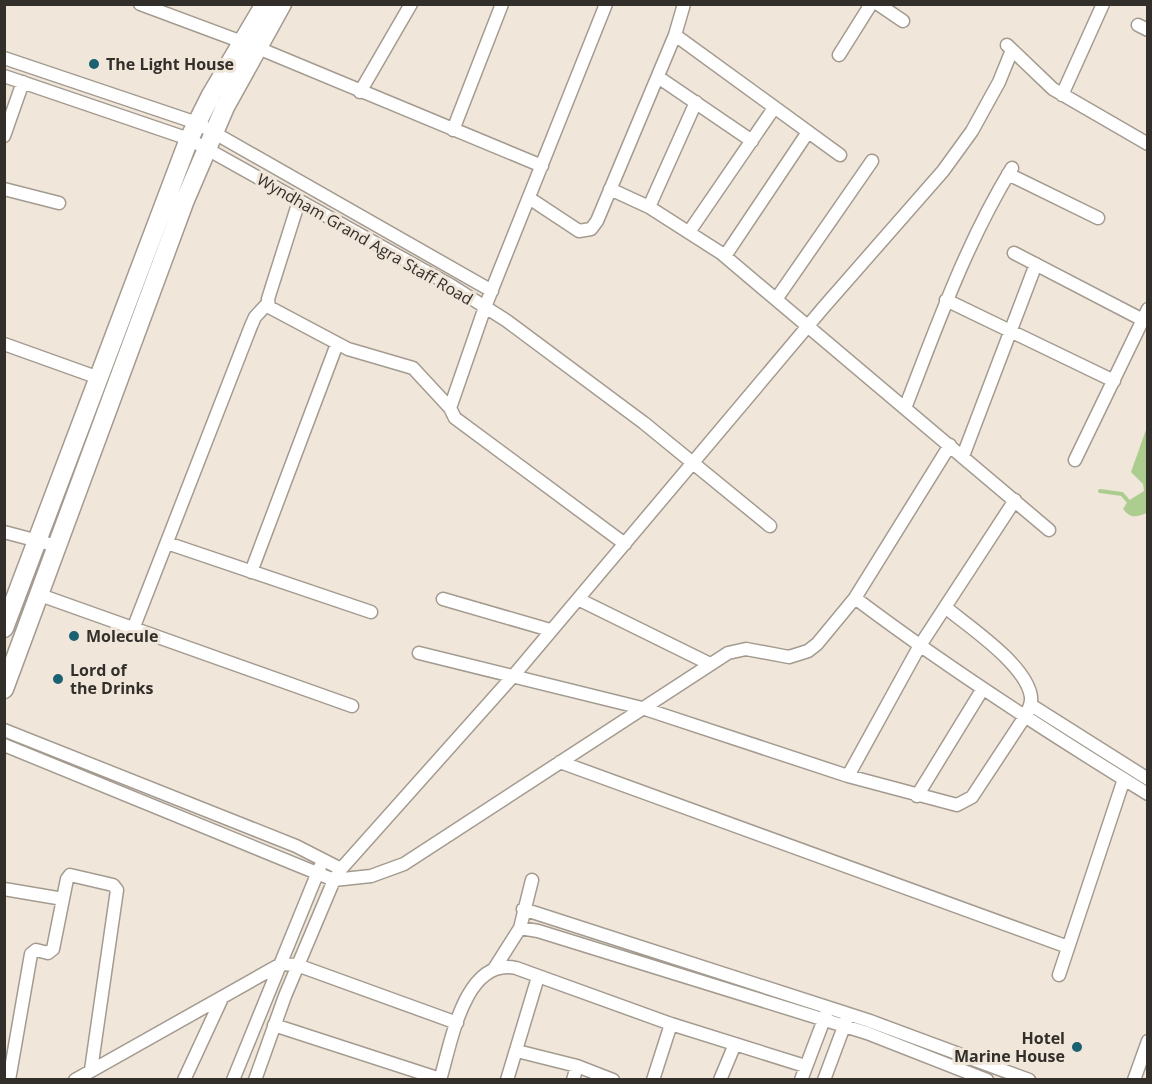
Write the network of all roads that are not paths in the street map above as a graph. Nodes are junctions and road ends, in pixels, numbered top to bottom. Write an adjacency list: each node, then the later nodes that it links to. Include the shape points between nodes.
1 (140, 4): 13 (street)
2 (266, 4): 13 (street)
3 (282, 4): 13 (street)
4 (411, 4): 19 (street)
5 (502, 4): 23 (street)
6 (606, 4): 32 (street)
7 (684, 4): 12 (street)
8 (871, 4): 14 (street)
9 (878, 4): 11 (street)
10 (1102, 4): 20 (street)
11 (903, 21)
12 (675, 35): 17 (street); 22 (street)
13 (250, 45): 19 (street); 24 (street); 27 (street)
14 (839, 55)
15 (4, 58): 24 (street)
16 (4, 76): 18 (street, Wyndham Grand Agra Staff Road)
17 (658, 77): 21 (street); 34 (street)
18 (23, 82): 24 (street, Wyndham Grand Agra Staff Road); 26 (street)
19 (360, 92): 23 (street)
20 (1062, 95): 29 (street); 50 (street, via 1010,47 999,82 972,131 943,171)
21 (696, 102): 28 (street); 38 (street)
22 (774, 108): 25 (street); 28 (street)
23 (453, 129): 32 (street)
24 (193, 131): 27 (street, Wyndham Grand Agra Staff Road); 27 (street); 54 (street)
25 (808, 132): 30 (street); 42 (street)
26 (4, 136)
27 (211, 141): 36 (street, Wyndham Grand Agra Staff Road); 44 (street); 69 (street, via 184,200)
28 (752, 141): 40 (street)
29 (1148, 144)
30 (840, 155)
31 (872, 161): 45 (street)
32 (542, 166): 35 (street)
33 (4, 189): 37 (street)
34 (610, 189): 35 (street, via 597,221 584,231); 38 (street)
35 (529, 198): 44 (street)
36 (299, 201): 47 (street); 48 (street, Wyndham Grand Agra Staff Road)
37 (59, 202)
38 (649, 207): 40 (street)
39 (1098, 218): 46 (street, via 1010,171 981,220)
40 (689, 232): 42 (street)
41 (1014, 253): 43 (street)
42 (725, 256): 45 (street)
43 (1036, 264): 49 (street); 51 (street)
44 (492, 291): 48 (street)
45 (777, 298): 50 (street)
46 (946, 300): 51 (street); 57 (street)
47 (268, 303): 53 (street, via 272,309); 67 (street, via 251,326)
48 (485, 307): 56 (street); 61 (street, Wyndham Grand Agra Staff Road)
49 (1145, 314): 55 (street)
50 (808, 329): 57 (street); 61 (street)
51 (1009, 332): 55 (street); 59 (street)
52 (4, 344): 54 (street)
53 (337, 344): 56 (street, via 412,368); 70 (street)
54 (99, 378): 66 (street)
55 (1113, 381): 60 (street)
56 (450, 408): 68 (street, via 455,418)
57 (905, 408): 58 (street)
58 (950, 446): 59 (street); 72 (street)
59 (963, 456): 62 (street)
60 (1075, 460)
61 (693, 462): 63 (street, Wyndham Grand Agra Staff Road); 68 (street)
62 (1015, 500): 64 (street); 75 (street)
63 (770, 526)
64 (1049, 530)
65 (4, 532): 66 (street)
66 (37, 540): 69 (street); 77 (street)
67 (167, 543): 70 (street); 78 (street)
68 (625, 544): 74 (street)
69 (57, 546): 71 (street)
70 (251, 572): 76 (street)
71 (40, 595): 78 (street); 84 (street)
72 (855, 598): 80 (street); 82 (street, via 808,651 789,657 736,649)
73 (443, 599): 79 (street)
74 (578, 599): 79 (street); 82 (street)
75 (945, 608): 80 (street); 86 (street, via 1017,671 1031,693)
76 (371, 612)
77 (4, 628)
78 (133, 629): 87 (street)
79 (550, 630): 83 (street)
80 (919, 647): 85 (street); 93 (street)
81 (419, 653): 83 (street)
82 (710, 664): 88 (street)
83 (513, 675): 88 (street); 100 (street)
84 (4, 689)
85 (981, 690): 89 (street); 97 (street)
86 (1031, 705): 89 (street); 95 (street)
87 (352, 706)
88 (642, 708): 92 (street); 93 (street)
89 (1024, 718): 94 (street); 97 (street, via 968,801 957,805)
90 (4, 730): 98 (street)
91 (4, 745): 99 (street)
92 (560, 762): 100 (street, via 404,864 370,876); 106 (street)
93 (848, 776): 97 (street)
94 (1124, 779): 96 (street); 106 (street)
95 (1148, 779)
96 (1148, 794)
97 (917, 796)
98 (323, 860): 99 (street); 100 (street)
99 (318, 873): 100 (street); 107 (street)
100 (337, 874): 108 (street)
101 (532, 880): 104 (street)
102 (4, 889): 103 (street)
103 (63, 899): 123 (street, via 70,875 113,885 117,890); 125 (street, via 51,951 36,950 31,954)
104 (523, 909): 105 (street); 113 (street)
105 (520, 928): 109 (street); 113 (street)
106 (1068, 947): 110 (street)
107 (281, 964): 108 (street); 112 (street); 128 (street)
108 (297, 965): 115 (street); 117 (street)
109 (494, 969): 111 (street, via 511,967); 115 (street, via 473,984)
110 (1059, 975)
111 (538, 977): 116 (street); 120 (street)
112 (222, 998): 123 (street); 127 (street)
113 (826, 1013): 114 (street); 122 (street)
114 (846, 1020): 136 (street); 137 (street); 138 (street)
115 (457, 1023): 124 (street)
116 (672, 1024): 119 (street); 133 (street)
117 (274, 1025): 124 (street); 129 (street)
118 (1148, 1041): 139 (street)
119 (735, 1044): 122 (street); 134 (street)
120 (517, 1051): 121 (street); 130 (street)
121 (577, 1066): 131 (street); 132 (street)
122 (805, 1066): 135 (street)
123 (91, 1070): 126 (street)
124 (440, 1079)
125 (9, 1080)
126 (75, 1080)
127 (184, 1080)
128 (233, 1080)
129 (255, 1080)
130 (507, 1080)
131 (573, 1080)
132 (613, 1080)
133 (653, 1080)
134 (720, 1080)
135 (801, 1080)
136 (824, 1080)
137 (987, 1080)
138 (1029, 1080)
139 (1134, 1080)

